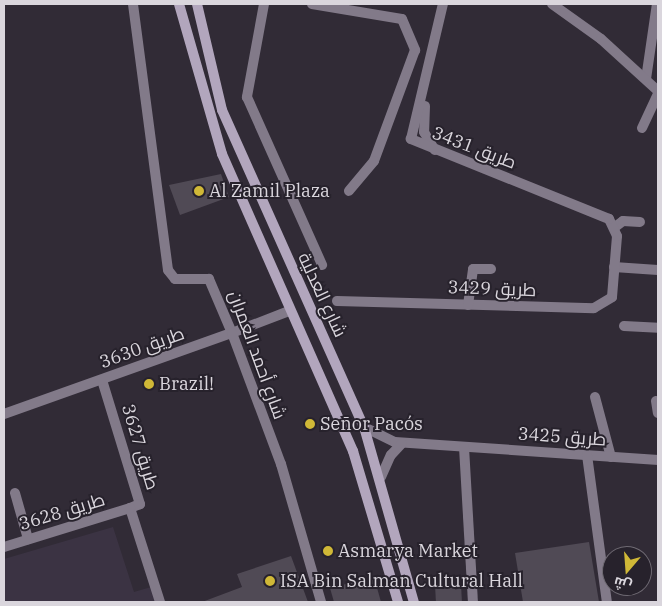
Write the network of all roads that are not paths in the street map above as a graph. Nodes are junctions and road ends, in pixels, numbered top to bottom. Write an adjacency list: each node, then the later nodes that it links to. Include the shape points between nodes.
1 (133, 4): 29 (street, شارع أحمد العمران, via 170,275 179,280 210,278)
2 (179, 4): 26 (main road, شارع العدلية, via 222,154)
3 (197, 4): 35 (main road, شارع العدلية, via 222,110)
4 (264, 4): 20 (street, via 247,97)
5 (312, 4): 10 (street, via 402,18)
6 (443, 4): 11 (street, طريق 3431)
7 (450, 4): 11 (street)
8 (552, 4): 12 (street)
9 (657, 4): 12 (street)
10 (415, 50): 11 (street); 17 (street, via 374,161)
11 (434, 54): 14 (street, طريق 3431)
12 (646, 79): 13 (street)
13 (658, 92): 15 (street)
14 (420, 111): 16 (street, via 424,132); 16 (street, طريق 3431, via 411,139)
15 (642, 128)
16 (436, 150): 19 (street, طريق 3431, via 601,214)
17 (349, 191)
18 (640, 222): 19 (street, via 623,221)
19 (615, 226): 21 (street)
20 (322, 265)
21 (614, 267): 23 (street); 25 (street, طريق 3429, via 612,297 600,308)
22 (491, 269): 25 (street, via 472,269)
23 (658, 270)
24 (337, 301): 25 (street, طريق 3429)
25 (468, 305)
26 (290, 310): 29 (street, طريق 3630); 48 (main road, شارع العدلية, via 353,451)
27 (624, 326): 28 (street)
28 (658, 328)
29 (232, 333): 30 (street, طريق 3630); 47 (street, شارع أحمد العمران, via 281,464)
30 (102, 380): 34 (street, طريق 3630); 43 (street, طريق 3627, via 140,504)
31 (595, 397): 39 (street)
32 (656, 400): 33 (street)
33 (658, 413)
34 (4, 414)
35 (364, 427): 36 (street, طريق 3425, via 381,439); 41 (main road, شارع العدلية)
36 (402, 443): 37 (street, طريق 3425); 41 (street, via 391,455)
37 (464, 447): 38 (street, طريق 3425); 50 (street)
38 (587, 456): 39 (street, طريق 3425); 51 (street)
39 (611, 457): 40 (street, طريق 3425)
40 (658, 460)
41 (381, 478): 49 (main road, شارع العدلية)
42 (15, 493): 44 (street)
43 (130, 508): 44 (street, طريق 3628); 46 (street, طريق 3627)
44 (28, 539): 45 (street, طريق 3628)
45 (4, 547)
46 (160, 602)
47 (321, 602)
48 (398, 602)
49 (414, 602)
50 (473, 602)
51 (607, 602)

